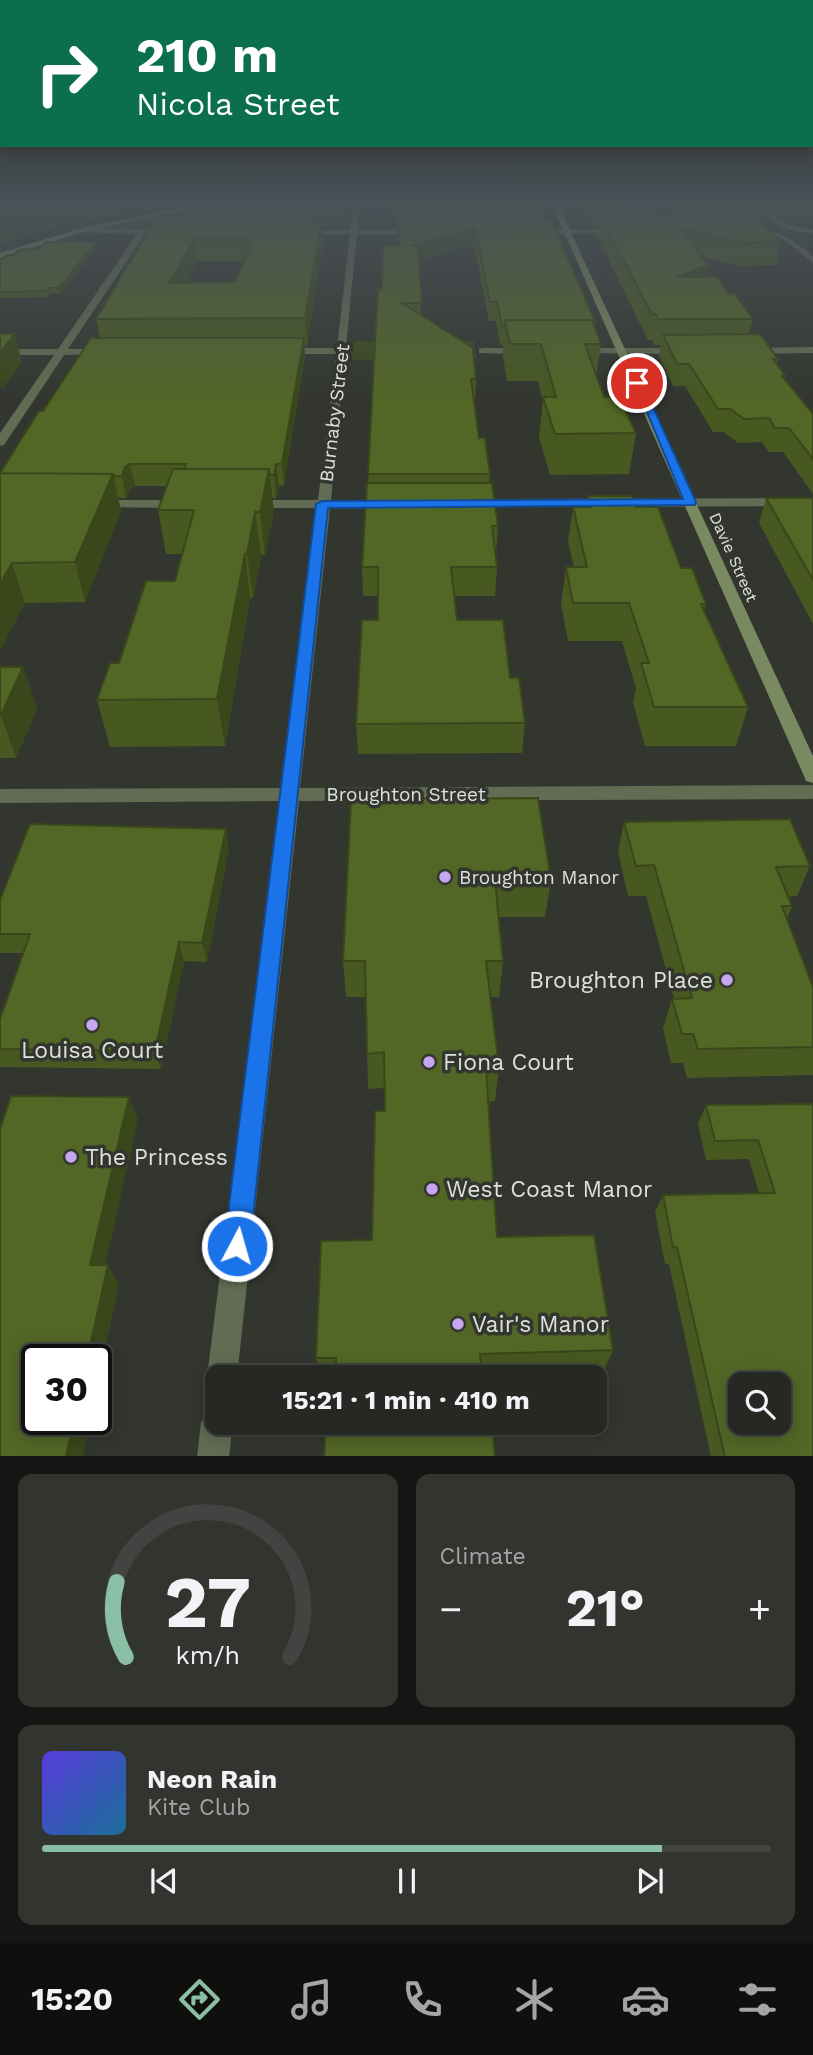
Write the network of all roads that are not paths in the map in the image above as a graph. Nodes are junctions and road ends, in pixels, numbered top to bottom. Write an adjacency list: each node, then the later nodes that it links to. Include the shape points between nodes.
1 (117, 268): 14 (street)
2 (351, 268): 6 (street, Burnaby Street)
3 (585, 268): 10 (main road, Davie Street)
4 (813, 350): 12 (street)
5 (265, 351): 6 (street)
6 (342, 351): 23 (street, Burnaby Street)
7 (484, 351): 8 (street)
8 (538, 351)
9 (565, 351): 10 (street)
10 (623, 351): 11 (street); 17 (main road, Davie Street)
11 (694, 351)
12 (735, 351)
13 (0, 352): 14 (street)
14 (60, 352): 15 (street); 16 (street)
15 (119, 352)
16 (0, 442)
17 (690, 502): 18 (street); 19 (street); 25 (main road, Davie Street)
18 (813, 502)
19 (466, 503)
20 (78, 504): 21 (street)
21 (197, 504)
22 (239, 504): 23 (street)
23 (322, 504): 24 (street); 27 (street, Burnaby Street)
24 (411, 504)
25 (813, 776)
26 (813, 792): 27 (street, Broughton Street)
27 (288, 795): 28 (street, Broughton Street); 29 (street, Burnaby Street)
28 (0, 796)
29 (223, 1365)
30 (216, 1435): 31 (street)
31 (213, 1456)

